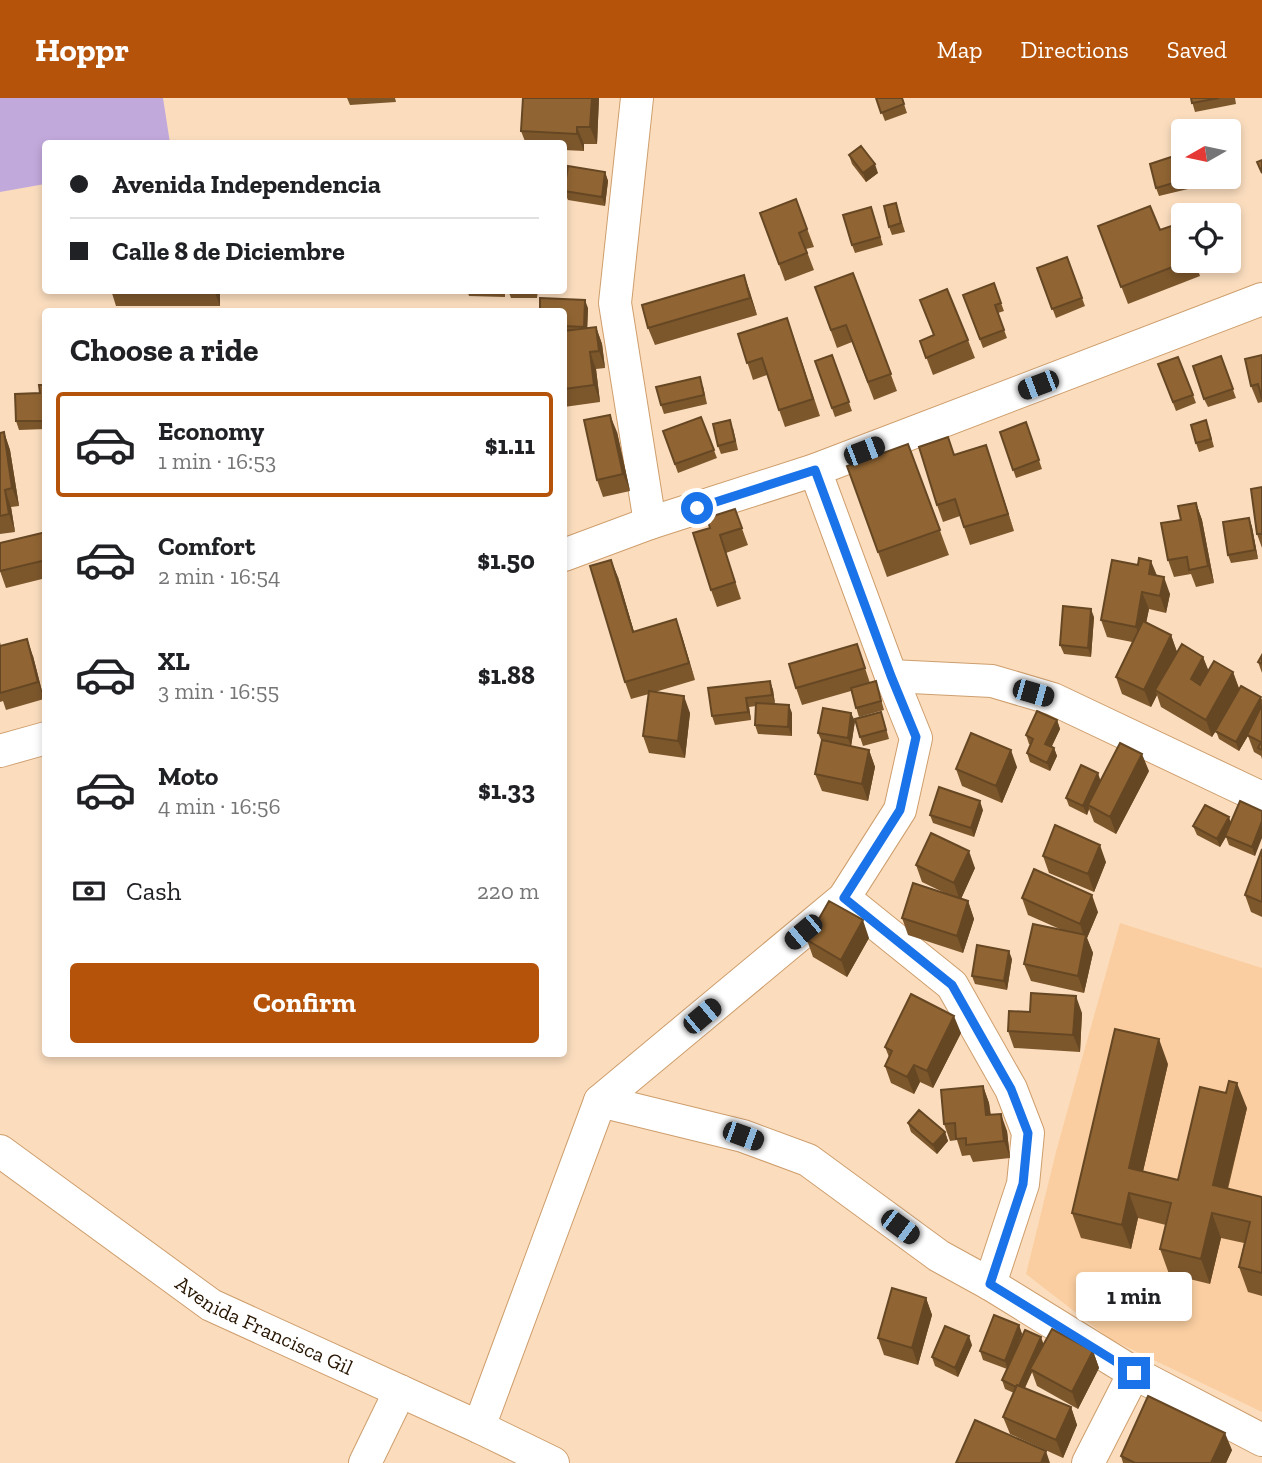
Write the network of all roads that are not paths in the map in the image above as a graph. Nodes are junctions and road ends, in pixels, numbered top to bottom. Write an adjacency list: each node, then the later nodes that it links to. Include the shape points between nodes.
1 (638, 98): 4 (street, via 615,303)
2 (1262, 299): 3 (street)
3 (815, 470): 4 (street); 6 (street)
4 (650, 523): 5 (street)
5 (567, 554)
6 (891, 676): 9 (street, via 992,681 1053,699); 10 (street, via 916,737 900,810)
7 (42, 739): 8 (street)
8 (0, 751)
9 (1262, 798)
10 (844, 898): 11 (street); 13 (street, via 952,985 1011,1089 1028,1133 1023,1184)
11 (600, 1101): 13 (street, via 743,1136 808,1160 939,1256); 16 (street)
12 (0, 1151): 15 (street, Avenida Francisca Gil, via 211,1305)
13 (990, 1284): 14 (street)
14 (1134, 1373): 17 (street); 20 (street)
15 (400, 1391): 16 (street, Avenida Francisca Gil); 18 (street)
16 (480, 1427): 19 (street, Avenida Francisca Gil)
17 (1262, 1440)
18 (365, 1463)
19 (553, 1463)
20 (1088, 1463)

